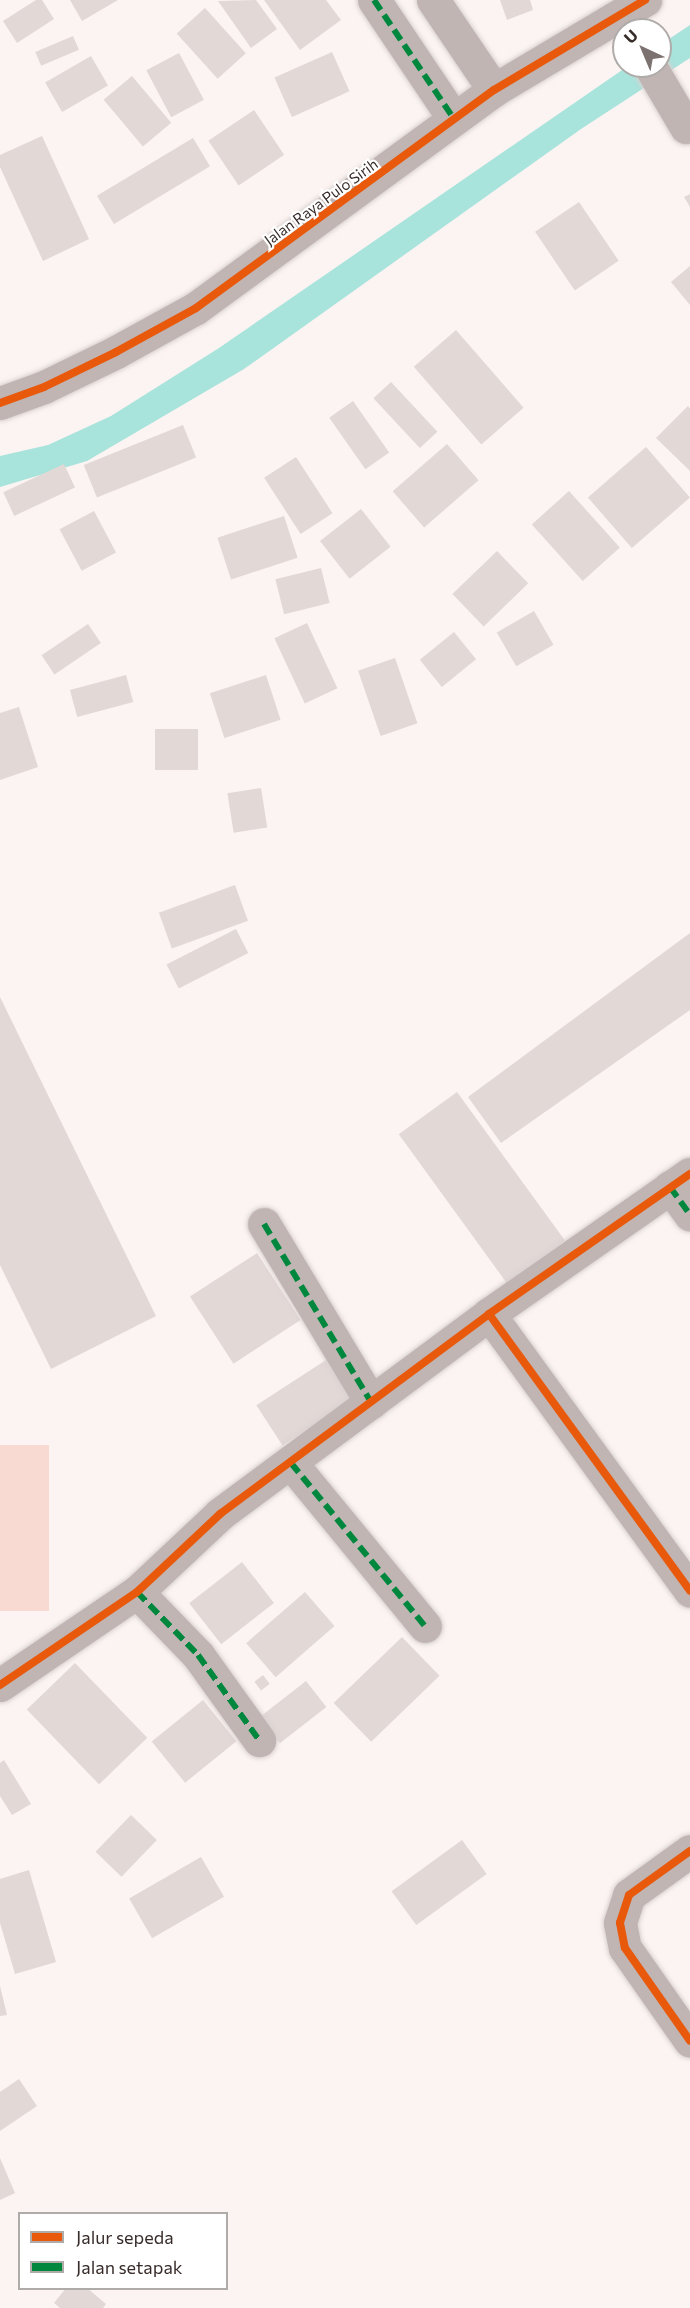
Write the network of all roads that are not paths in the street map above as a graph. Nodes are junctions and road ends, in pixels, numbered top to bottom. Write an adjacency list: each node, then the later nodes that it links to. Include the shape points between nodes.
1 (374, 0): 8 (street)
2 (434, 0): 7 (street)
3 (645, 0): 4 (street, Jalan Raya Pulo Sirih)
4 (627, 18)
5 (612, 28): 7 (street, Jalan Raya Pulo Sirih)
6 (658, 78): 9 (street)
7 (494, 90): 8 (street, Jalan Raya Pulo Sirih)
8 (454, 119): 10 (street, Jalan Raya Pulo Sirih, via 196,308 44,387)
9 (686, 127)
10 (0, 403)
11 (680, 1180): 12 (street); 14 (street)
12 (690, 1215)
13 (264, 1224): 15 (street)
14 (489, 1314): 15 (street); 17 (street)
15 (371, 1402): 16 (street)
16 (291, 1463): 18 (street, via 220,1514); 19 (street)
17 (690, 1591)
18 (137, 1592): 20 (street); 21 (street, via 198,1655)
19 (425, 1626)
20 (0, 1685)
21 (259, 1740)
22 (690, 1851): 23 (street, via 629,1895 620,1923 625,1948)
23 (690, 2041)

